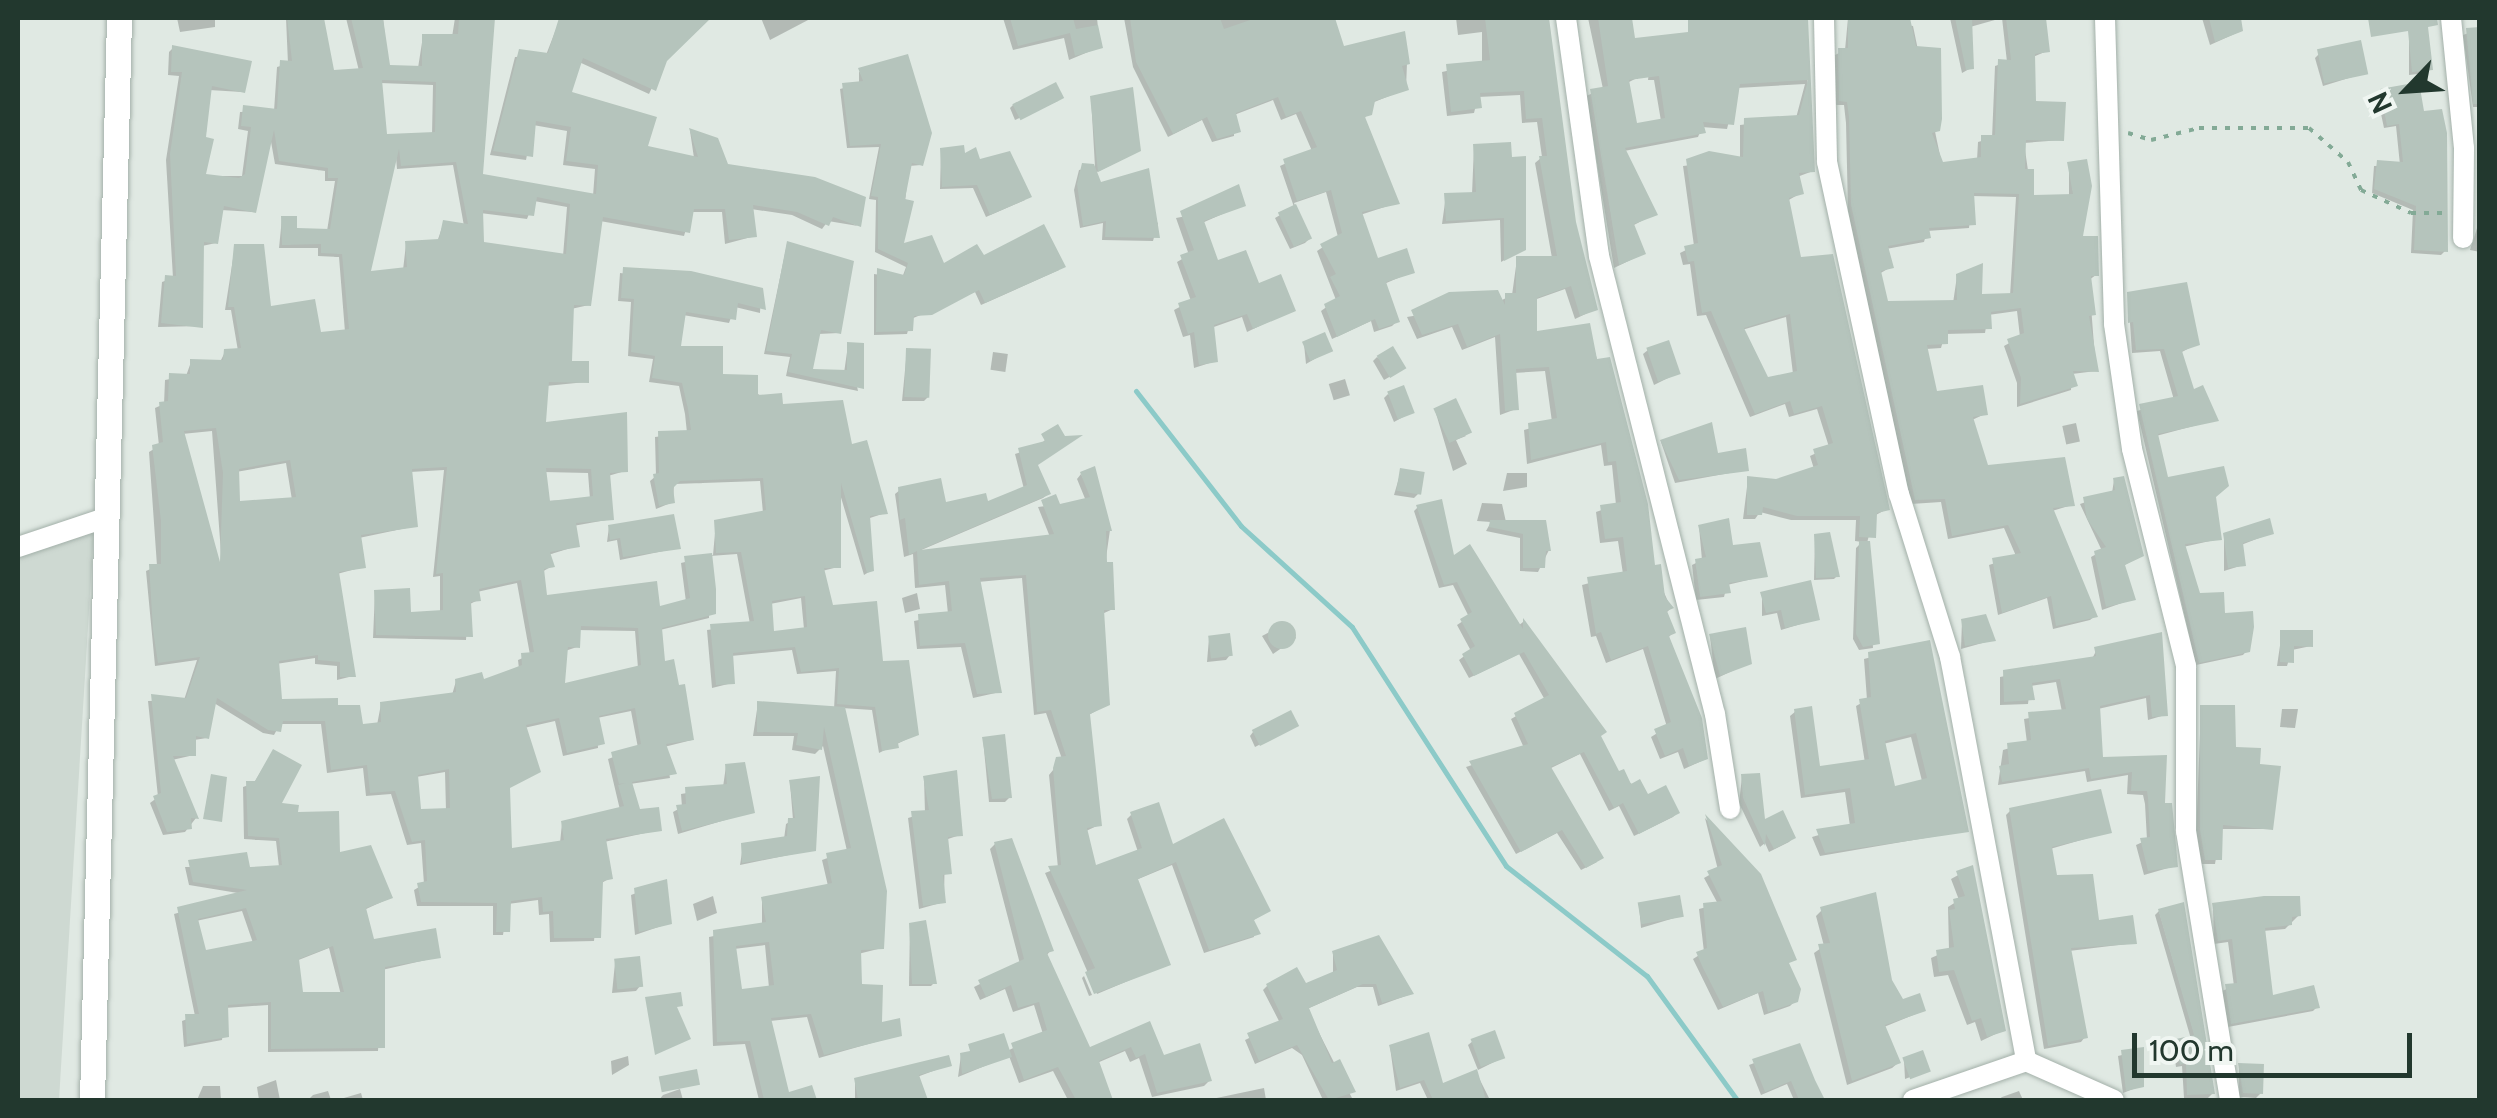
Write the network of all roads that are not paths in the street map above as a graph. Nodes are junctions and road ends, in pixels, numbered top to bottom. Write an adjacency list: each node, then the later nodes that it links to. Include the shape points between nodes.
1 (119, 18): 7 (street)
2 (1566, 18): 9 (street, via 1598,256 1714,714)
3 (1824, 18): 10 (street, via 1827,162 1899,494 1950,657)
4 (2104, 18): 14 (street, via 2114,324 2132,449 2186,666 2186,830)
5 (2451, 18): 6 (street)
6 (2463, 238)
7 (108, 517): 8 (street); 11 (street)
8 (18, 548)
9 (1730, 809)
10 (2026, 1061): 12 (street); 13 (street)
11 (92, 1100)
12 (1912, 1100)
13 (2114, 1100)
14 (2230, 1100)

